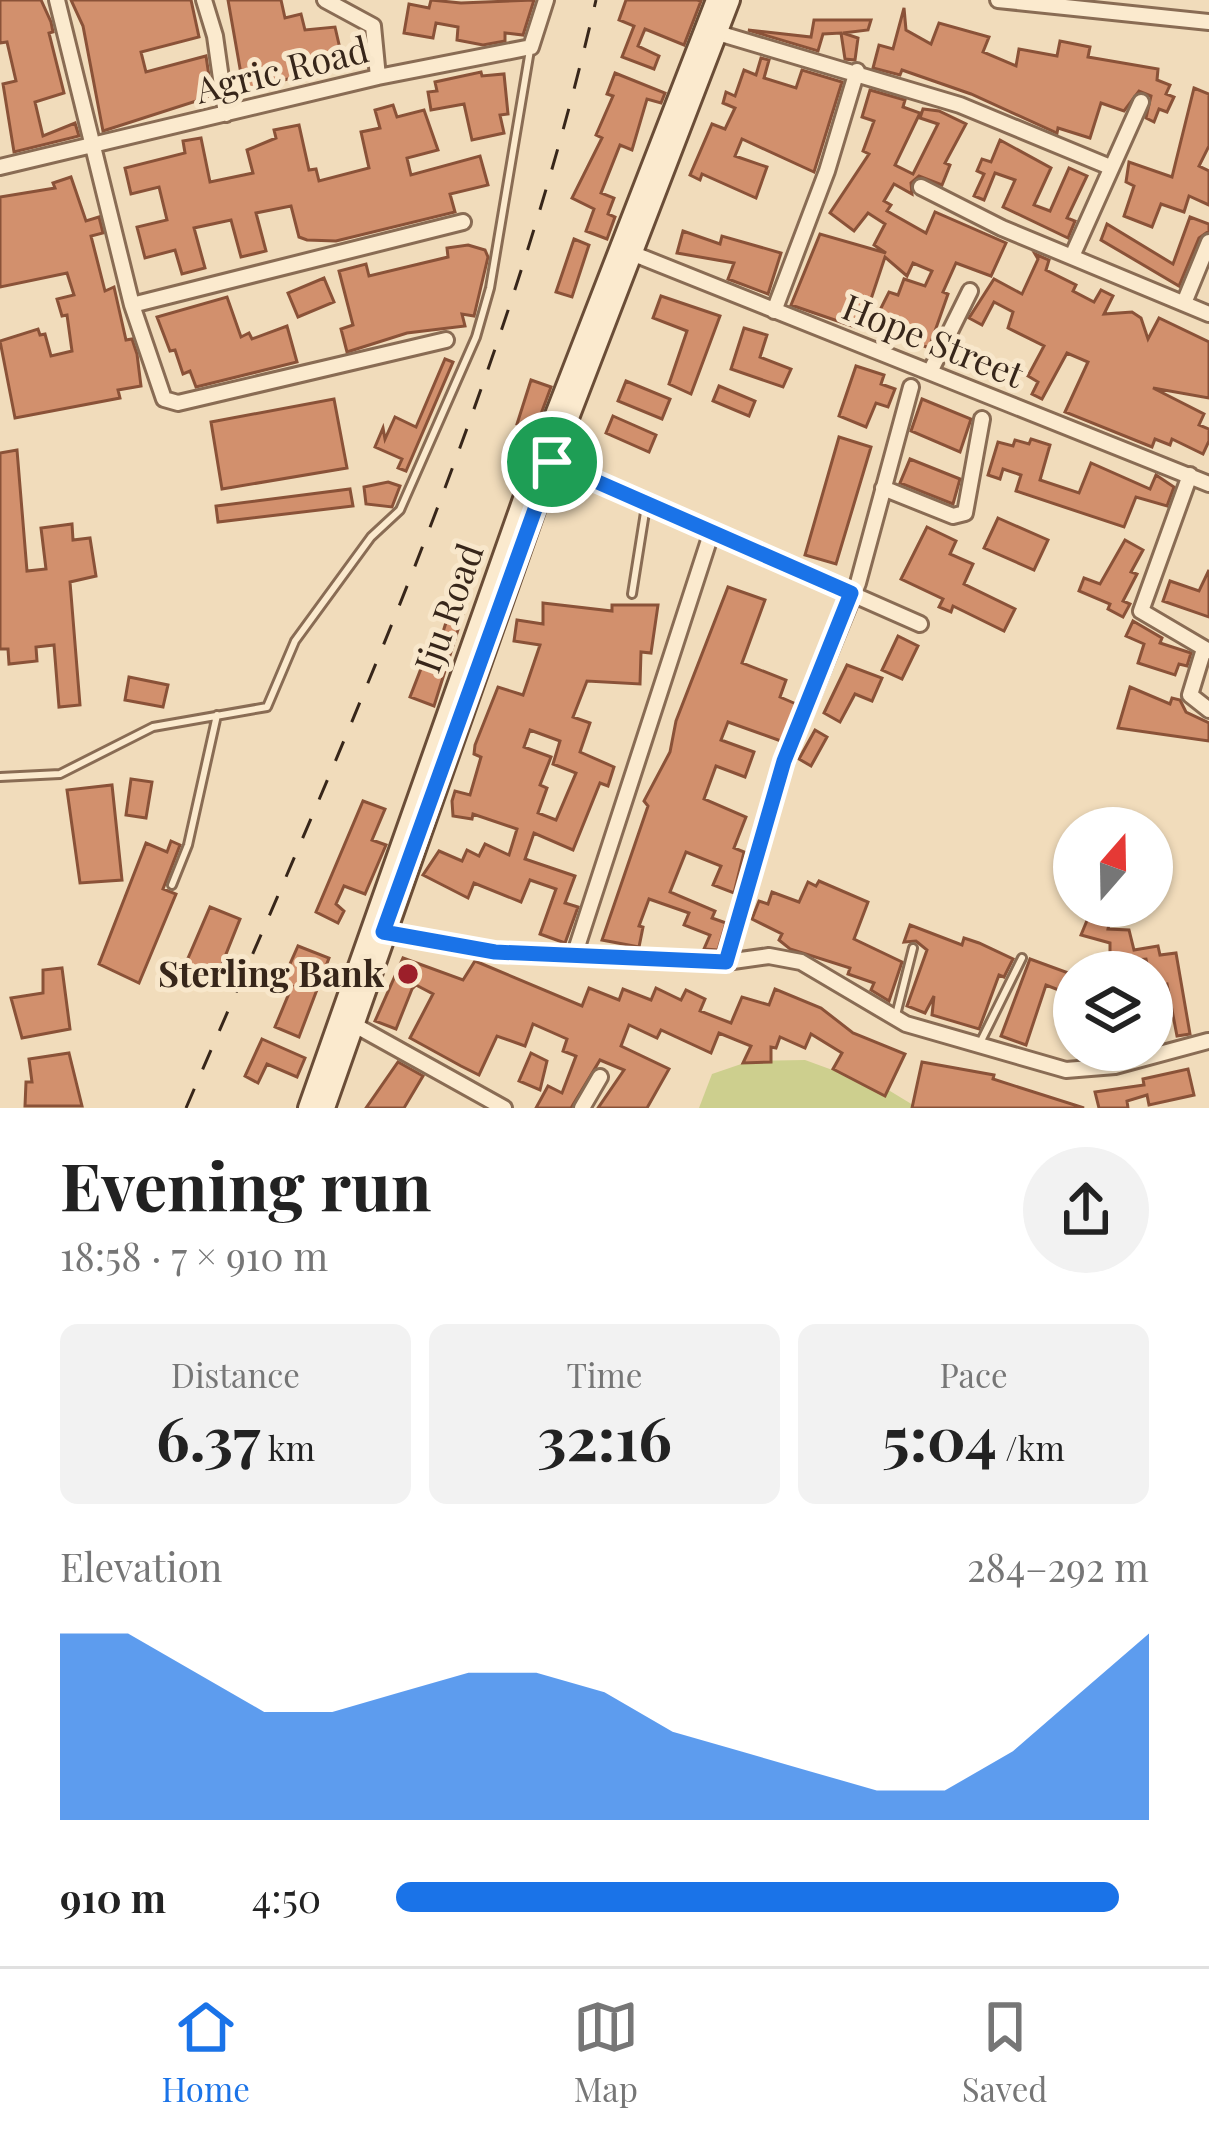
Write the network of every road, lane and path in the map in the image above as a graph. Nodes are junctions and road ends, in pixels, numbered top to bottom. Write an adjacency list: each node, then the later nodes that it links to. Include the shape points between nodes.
1 (57, 0): 16 (street)
2 (204, 0): 15 (street)
3 (325, 0): 13 (street, via 373,26)
4 (546, 0): 11 (street)
5 (716, 0): 46 (main road, Iju Road, via 530,479)
6 (730, 0): 10 (main road, Iju Road)
7 (998, 0): 8 (street)
8 (1143, 7): 9 (street)
9 (1209, 22)
10 (718, 33): 12 (street); 22 (main road, Iju Road)
11 (531, 46): 13 (street, Agric Road); 44 (lane, via 486,304 400,510 296,641 263,711)
12 (857, 71): 18 (street); 27 (street)
13 (378, 77): 15 (street, Agric Road)
14 (1141, 102): 18 (street)
15 (226, 114): 16 (street, Agric Road)
16 (97, 145): 17 (street, Agric Road); 26 (street)
17 (0, 167)
18 (1110, 167): 23 (street)
19 (921, 188): 23 (street)
20 (463, 222): 26 (street)
21 (1209, 242): 25 (street)
22 (634, 254): 27 (street, Hope Street); 33 (main road, Iju Road)
23 (1073, 254): 25 (street)
24 (970, 291): 30 (street)
25 (1184, 303): 28 (street)
26 (132, 304): 29 (street, via 170,403)
27 (774, 310): 30 (street, Hope Street)
28 (1209, 314)
29 (446, 340)
30 (930, 372): 34 (street, Hope Street)
31 (911, 387): 36 (street)
32 (982, 419): 36 (street, via 964,513 952,516)
33 (552, 462): 37 (street); 46 (main road, Iju Road)
34 (1190, 475): 35 (street, Hope Street); 42 (street, via 1141,610)
35 (1209, 484)
36 (884, 488): 39 (street)
37 (647, 502): 38 (street); 40 (lane)
38 (712, 531): 39 (street); 50 (street)
39 (851, 593): 41 (street); 52 (street, via 784,761)
40 (632, 594)
41 (920, 624)
42 (1206, 650): 43 (street, via 1190,695)
43 (1209, 710)
44 (217, 715): 45 (lane, via 153,727 60,774); 47 (lane)
45 (0, 777)
46 (396, 877): 48 (main road, Iju Road); 58 (main road, Iju Road)
47 (172, 885)
48 (383, 932): 50 (street, via 495,952); 54 (main road, Iju Road)
49 (913, 948): 53 (lane)
50 (575, 953): 52 (street)
51 (1022, 958): 56 (lane)
52 (726, 962): 53 (street, via 801,962)
53 (895, 1018): 56 (street)
54 (351, 1023): 59 (main road, Iju Road); 60 (street)
55 (1208, 1041): 56 (street, via 1088,1071)
56 (981, 1042)
57 (600, 1077): 61 (street)
58 (308, 1108)
59 (325, 1108)
60 (505, 1108)
61 (582, 1108)

